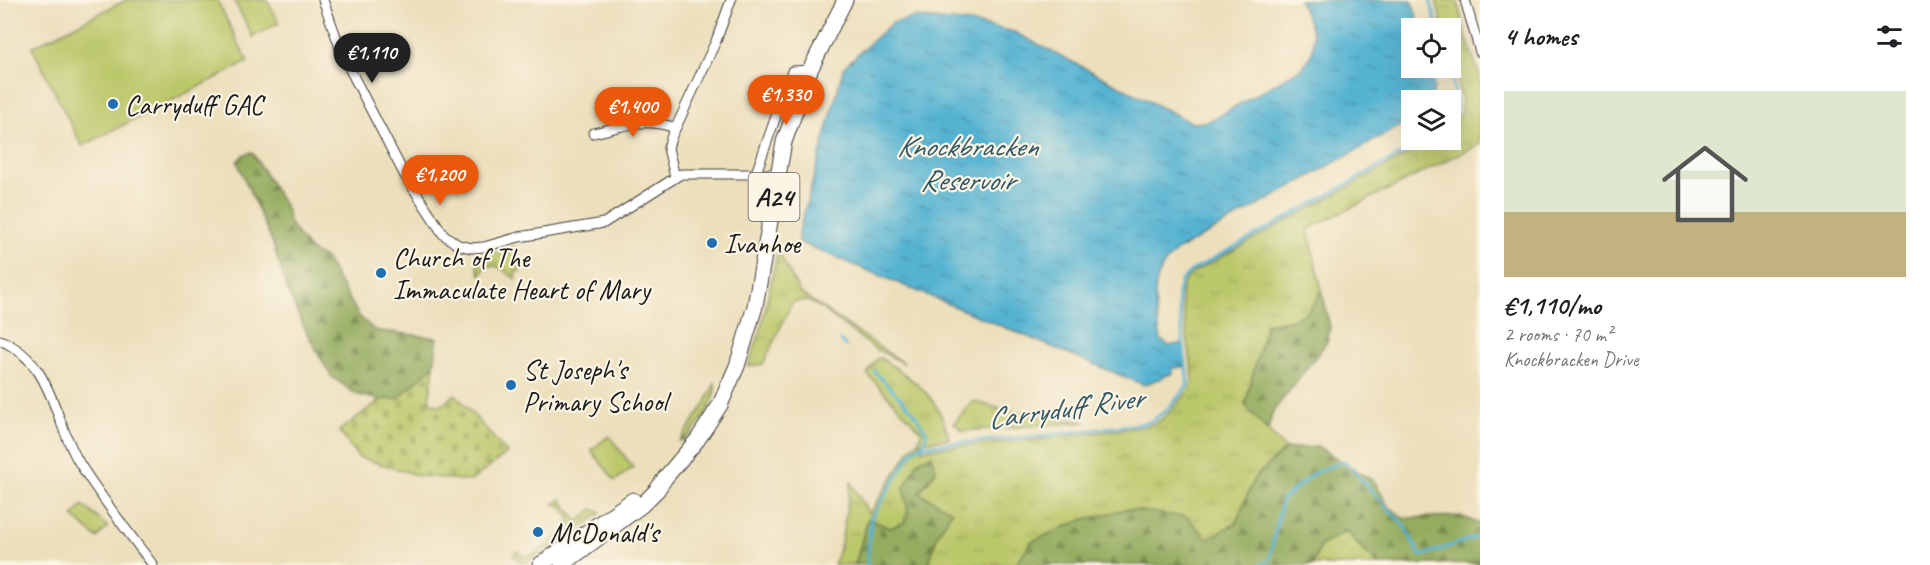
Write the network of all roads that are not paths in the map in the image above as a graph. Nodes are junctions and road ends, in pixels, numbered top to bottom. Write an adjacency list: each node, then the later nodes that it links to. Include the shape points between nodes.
1 (323, 0): 11 (street, via 344,56 413,189 443,234 458,245 472,248 604,223)
2 (731, 0): 7 (street, via 716,42)
3 (845, 0): 6 (highway, A24)
4 (1465, 0): 5 (street)
5 (1480, 52)
6 (810, 70): 9 (street, via 792,71); 10 (highway, A24, via 784,142)
7 (675, 128): 8 (street, via 648,121); 11 (street, via 668,148)
8 (593, 133)
9 (756, 173): 10 (street); 11 (street, via 689,173)
10 (778, 174): 13 (highway, A24, via 755,306 737,366 706,428)
11 (675, 177)
12 (0, 340): 14 (street, via 23,352 38,369 79,462)
13 (665, 478): 15 (highway, A24); 16 (highway, A24, via 642,505)
14 (153, 565)
15 (540, 565)
16 (562, 565)

